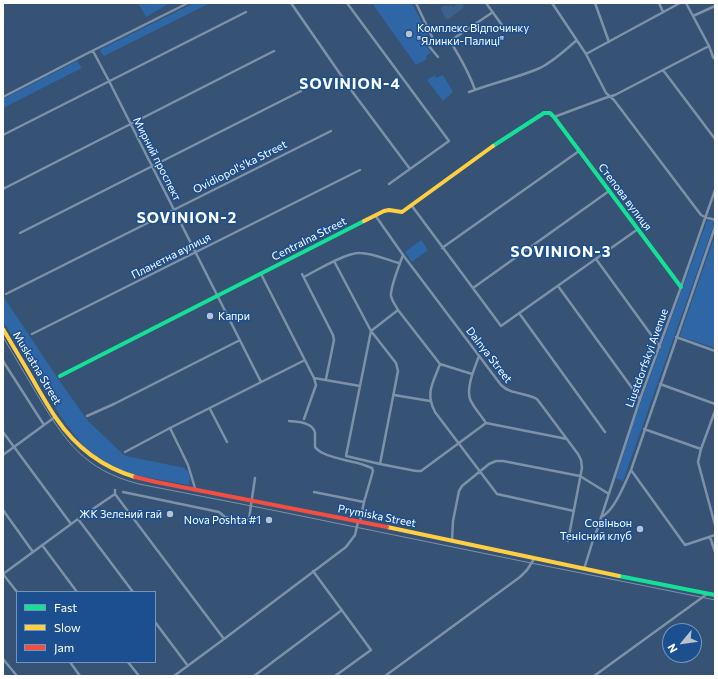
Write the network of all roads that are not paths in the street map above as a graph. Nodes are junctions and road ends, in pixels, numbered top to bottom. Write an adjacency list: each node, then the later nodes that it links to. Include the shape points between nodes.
1 (188, 3): 20 (street)
2 (291, 3): 39 (street)
3 (347, 3): 39 (street, via 449,141)
4 (416, 3): 23 (street, via 433,39 428,45)
5 (486, 3): 13 (street)
6 (552, 3): 17 (street)
7 (595, 3): 18 (street)
8 (659, 3): 14 (street)
9 (680, 3): 14 (street)
10 (686, 3): 15 (street)
11 (715, 6): 15 (street)
12 (246, 12): 26 (street)
13 (493, 12): 16 (street); 27 (street, via 450,41)
14 (663, 12): 18 (street)
15 (693, 16): 19 (street)
16 (507, 32)
17 (577, 40): 22 (street); 27 (street, via 554,60 541,67)
18 (609, 42): 22 (street)
19 (709, 46): 24 (street); 25 (street)
20 (92, 51): 26 (street, Мирний проспект); 31 (street)
21 (274, 51): 33 (street)
22 (586, 54): 30 (street)
23 (438, 57)
24 (715, 59)
25 (663, 70): 30 (street); 36 (street)
26 (109, 81): 33 (street, Мирний проспект); 35 (street)
27 (475, 90): 29 (street)
28 (301, 91): 38 (street)
29 (469, 92)
30 (610, 96): 32 (street); 48 (street)
31 (3, 97)
32 (554, 117): 37 (street, Степова вулиця); 45 (street, Centralna Street, via 547,112 541,114)
33 (131, 124): 38 (street, Мирний проспект); 42 (street)
34 (331, 131): 46 (street, Ovidiopol's'ka Street)
35 (3, 135)
36 (715, 139)
37 (579, 151): 44 (street, Степова вулиця); 53 (street)
38 (152, 167): 46 (street, Мирний проспект); 52 (street)
39 (410, 169): 41 (street)
40 (360, 170): 54 (street, Планетна вулиця)
41 (389, 184)
42 (3, 189)
43 (715, 190): 48 (street, Liustdorfskyi Avenue)
44 (609, 191): 51 (street, Степова вулиця); 62 (street)
45 (412, 206): 47 (street, Centralna Street, via 400,213 388,210); 53 (street)
46 (174, 210): 54 (street, Мирний проспект); 63 (street, Ovidiopol's'ka Street)
47 (376, 215): 55 (street, Dalnya Street); 59 (street, Centralna Street)
48 (705, 217): 49 (street); 61 (street, Liustdorfskyi Avenue)
49 (715, 220)
50 (715, 227): 70 (street)
51 (638, 229): 56 (street); 61 (street, Степова вулиця)
52 (20, 233)
53 (442, 248): 62 (street)
54 (195, 252): 64 (street, Мирний проспект); 69 (street, Планетна вулиця)
55 (403, 256): 58 (street); 74 (street, Dalnya Street)
56 (596, 259): 60 (street); 72 (street)
57 (334, 262): 58 (street, via 360,252); 68 (street); 81 (street, via 303,275 333,335)
58 (399, 263): 65 (street, via 391,293)
59 (261, 273): 64 (street, Centralna Street); 75 (street)
60 (558, 286): 66 (street); 86 (street)
61 (681, 287): 72 (street, Liustdorfskyi Avenue)
62 (473, 288): 66 (street, via 501,326)
63 (6, 294)
64 (218, 296): 71 (street, Мирний проспект); 79 (street, Centralna Street)
65 (398, 310): 68 (street); 77 (street)
66 (519, 314): 100 (street)
67 (3, 329): 92 (street, Muskatna Street)
68 (371, 331): 84 (street); 85 (street, via 398,366)
69 (32, 334)
70 (676, 337): 73 (street); 83 (street)
71 (240, 340): 82 (street, Мирний проспект); 91 (street)
72 (660, 346): 86 (street, Liustdorfskyi Avenue)
73 (715, 351)
74 (479, 356): 78 (street); 101 (street, Dalnya Street, via 504,389 534,396)
75 (305, 360): 80 (street); 82 (street)
76 (3, 361): 96 (street)
77 (440, 364): 78 (street); 87 (street, via 430,392)
78 (472, 374): 95 (street, via 469,398)
79 (60, 376)
80 (314, 378): 81 (street); 93 (street, via 316,385)
81 (326, 379): 84 (street)
82 (261, 382): 89 (street)
83 (660, 384): 88 (street); 98 (street)
84 (360, 386): 108 (street, via 346,456)
85 (394, 395): 87 (street); 108 (street)
86 (640, 399): 118 (street, Liustdorfskyi Avenue)
87 (430, 401): 103 (street, via 435,412)
88 (715, 404)
89 (210, 408): 97 (street); 102 (street)
90 (715, 411): 105 (street)
91 (87, 416)
92 (55, 417): 96 (street); 113 (street, Prymiska Street, via 83,449 115,470 143,479)
93 (304, 419)
94 (289, 421): 120 (street, via 304,423 312,428 315,433 314,447 318,450 335,458 372,468)
95 (486, 423): 101 (street); 103 (street)
96 (44, 425): 104 (street)
97 (170, 428): 106 (street); 113 (street, via 188,465)
98 (644, 429): 105 (street); 109 (street)
99 (3, 432): 104 (street)
100 (605, 432)
101 (567, 439): 111 (street, Dalnya Street, via 581,460)
102 (227, 442)
103 (459, 444): 108 (street, via 421,471); 110 (street)
104 (14, 447): 107 (street); 126 (street)
105 (701, 449): 127 (street, via 698,462)
106 (125, 452)
107 (3, 455)
108 (380, 464)
109 (631, 470): 123 (street, via 613,505); 130 (street, via 685,545)
110 (480, 471): 111 (street, via 496,461 503,461); 122 (street, via 500,495); 132 (street, via 460,488)
111 (580, 476): 118 (street); 122 (street, Dalnya Street)
112 (255, 478): 119 (street)
113 (195, 489): 119 (street, Prymiska Street)
114 (115, 490): 117 (street)
115 (123, 492): 119 (street, via 219,512 225,517 245,521 249,519)
116 (314, 492): 120 (street)
117 (115, 494): 124 (street); 148 (street)
118 (609, 494): 123 (street, Liustdorfskyi Avenue)
119 (252, 501): 125 (street, Prymiska Street)
120 (364, 502): 125 (street)
121 (3, 510): 135 (street)
122 (574, 511): 133 (street, Dalnya Street)
123 (601, 517): 128 (street, Liustdorfskyi Avenue)
124 (78, 519): 126 (street); 143 (street)
125 (359, 522): 132 (street, Prymiska Street); 139 (street, via 346,547)
126 (71, 524): 134 (street)
127 (715, 525)
128 (596, 533)
129 (715, 535): 130 (street)
130 (710, 536): 136 (street)
131 (594, 537): 138 (street)
132 (452, 541): 137 (street, Prymiska Street)
133 (568, 541)
134 (42, 545): 135 (street); 142 (street)
135 (34, 552): 140 (street)
136 (715, 552)
137 (534, 558): 138 (street, Prymiska Street); 159 (street, via 520,577)
138 (584, 569): 144 (street, Prymiska Street)
139 (313, 571): 146 (street); 148 (street)
140 (3, 574): 141 (street)
141 (16, 591)
142 (76, 591)
143 (132, 591)
144 (708, 594): 145 (street, Prymiska Street); 160 (street)
145 (715, 595)
146 (342, 610): 157 (street); 158 (street, via 371,650)
147 (156, 623): 152 (street)
148 (224, 639): 152 (street)
149 (3, 659): 153 (street)
150 (71, 663): 154 (street)
151 (129, 663): 155 (street)
152 (188, 666): 156 (street)
153 (16, 676)
154 (80, 676)
155 (139, 676)
156 (174, 676)
157 (254, 676)
158 (335, 676)
159 (385, 676)
160 (594, 676)

